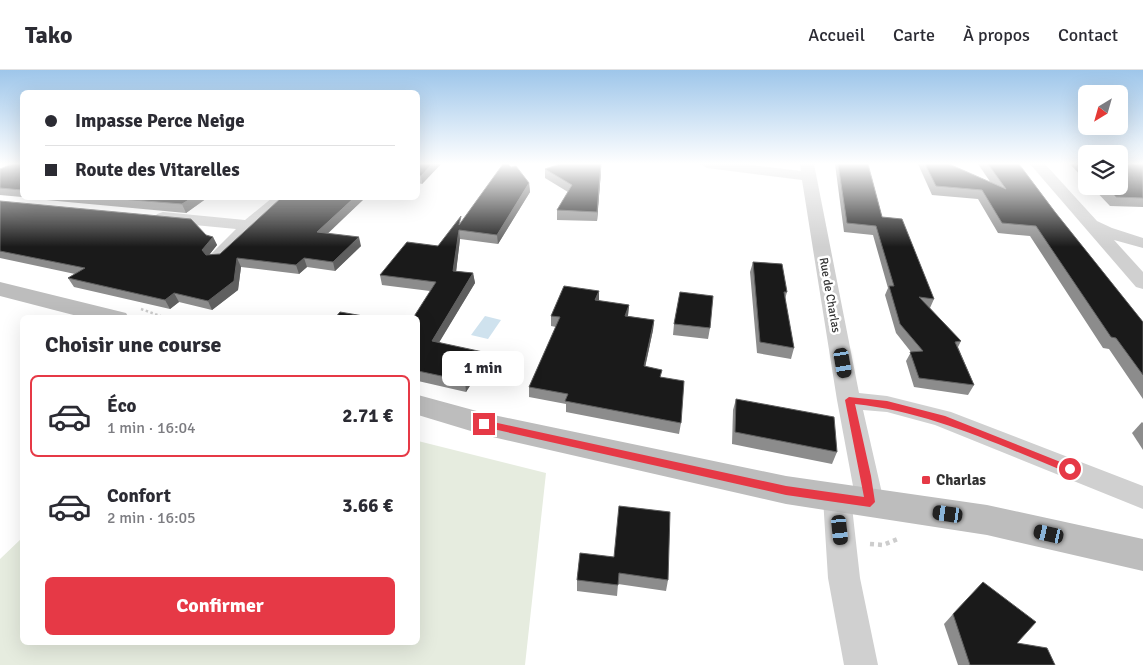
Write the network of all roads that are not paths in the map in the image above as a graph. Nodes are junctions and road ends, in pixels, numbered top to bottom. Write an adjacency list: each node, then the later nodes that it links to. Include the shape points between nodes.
1 (812, 192): 13 (street, Rue de Charlas)
2 (1061, 192): 5 (street)
3 (279, 200): 6 (street)
4 (144, 215): 6 (street)
5 (1088, 222): 7 (street, via 1106,232); 10 (street)
6 (249, 225): 9 (street)
7 (1143, 243)
8 (1143, 253): 10 (street, via 1139,257)
9 (216, 258)
10 (1142, 282)
11 (0, 289): 12 (main road)
12 (105, 315)
13 (849, 400): 16 (street, via 887,404 942,418); 17 (street, Rue de Charlas)
14 (420, 406): 15 (main road, via 484,424 786,490)
15 (837, 498): 17 (main road); 19 (street, via 844,578)
16 (1143, 498)
17 (870, 502): 18 (main road, via 987,520)
18 (1143, 556)
19 (861, 665)

